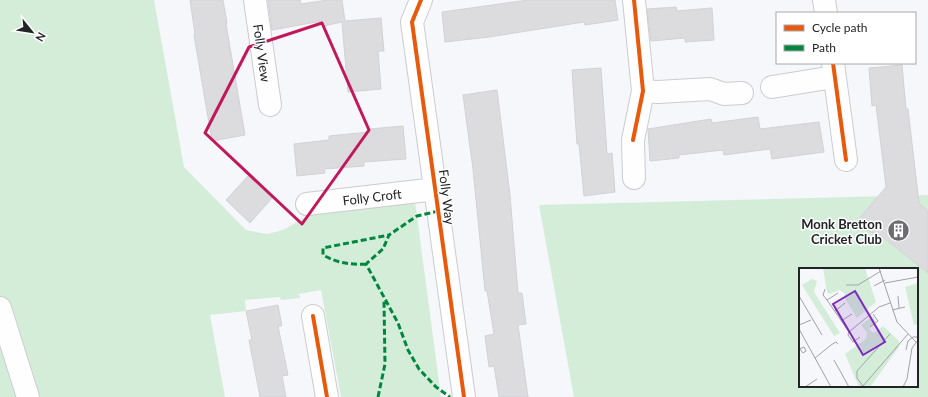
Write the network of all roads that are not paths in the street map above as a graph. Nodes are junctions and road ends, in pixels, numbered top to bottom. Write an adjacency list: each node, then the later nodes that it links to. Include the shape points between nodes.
1 (255, 0): 10 (street, Folly View)
2 (421, 0): 13 (street, Folly Way, via 412,22)
3 (634, 0): 8 (street)
4 (824, 0): 5 (street)
5 (826, 12)
6 (834, 70): 7 (street); 11 (street)
7 (772, 87)
8 (643, 91): 9 (street, via 710,89 724,94); 12 (street, via 633,140)
9 (742, 94)
10 (270, 105)
11 (846, 160)
12 (634, 178)
13 (436, 189): 14 (street, Folly Croft); 19 (street, Folly Way)
14 (307, 204)
15 (0, 308): 17 (street)
16 (313, 316): 18 (street)
17 (28, 397)
18 (327, 397)
19 (464, 397)

